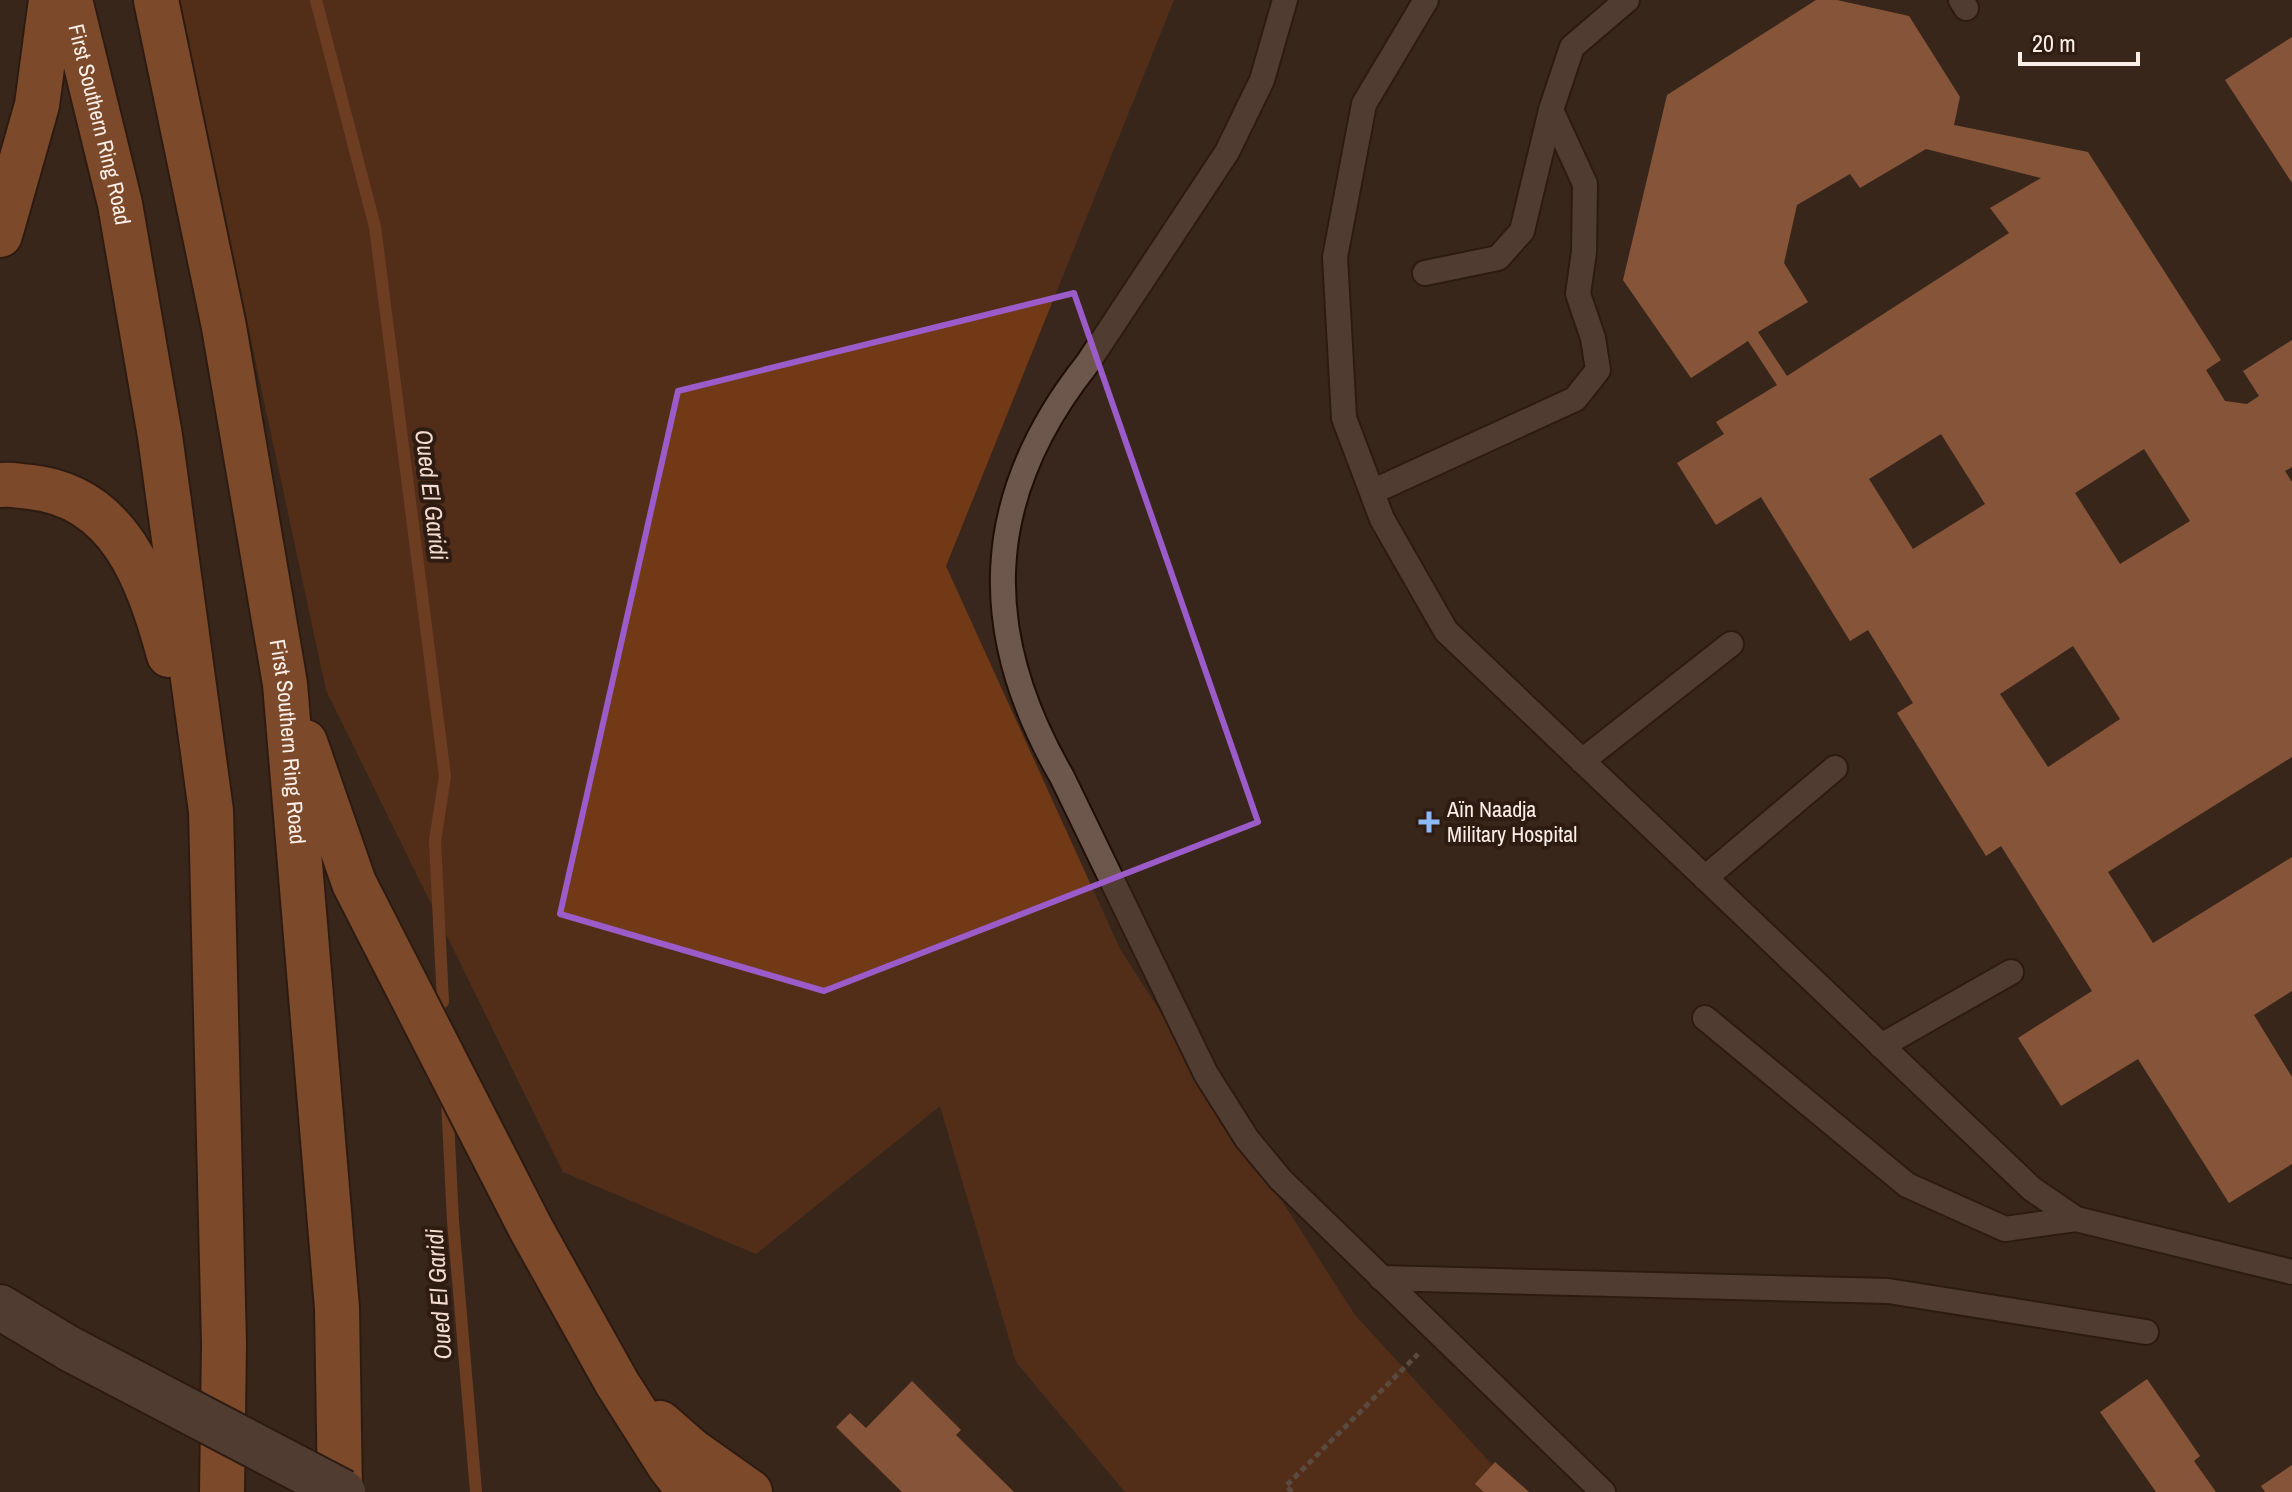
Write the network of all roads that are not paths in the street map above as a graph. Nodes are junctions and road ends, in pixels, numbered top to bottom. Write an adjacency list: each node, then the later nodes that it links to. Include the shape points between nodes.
1 (51, 0): 8 (highway, via 37,105)
2 (70, 0): 16 (highway, First Southern Ring Road, via 120,204 160,436)
3 (156, 0): 13 (highway, First Southern Ring Road, via 224,327)
4 (1285, 0): 23 (lane, via 1262,80 1227,152 1040,431 1009,521 1003,589 1006,629 1036,730 1206,1074 1247,1139 1281,1180)
5 (1426, 0): 11 (lane, via 1364,104 1335,257 1344,418)
6 (1627, 0): 7 (lane, via 1572,47)
7 (1551, 110): 9 (lane, via 1522,231 1498,258); 11 (lane, via 1585,184 1578,294 1598,370 1575,399)
8 (0, 235)
9 (1425, 273)
10 (0, 485): 16 (highway, via 51,489 88,505 126,543 156,609)
11 (1372, 492): 14 (lane, via 1446,631)
12 (1731, 644): 14 (lane)
13 (285, 684): 26 (highway, via 354,883 531,1229); 28 (highway, First Southern Ring Road, via 337,1308)
14 (1582, 761): 17 (lane)
15 (1835, 768): 17 (lane)
16 (211, 811): 27 (highway, First Southern Ring Road, via 224,1344)
17 (1705, 878): 20 (lane)
18 (2011, 972): 20 (lane)
19 (1705, 1018): 21 (lane, via 1907,1185 2005,1229)
20 (1881, 1046): 21 (lane, via 2032,1189)
21 (2076, 1219): 22 (lane)
22 (2291, 1273)
23 (1381, 1278): 25 (lane, via 1888,1291); 31 (lane)
24 (0, 1307): 28 (street, bridge)
25 (2146, 1332)
26 (617, 1383): 29 (highway); 30 (highway, via 692,1451)
27 (222, 1492)
28 (341, 1492)
29 (690, 1492)
30 (750, 1492)
31 (1603, 1492)

